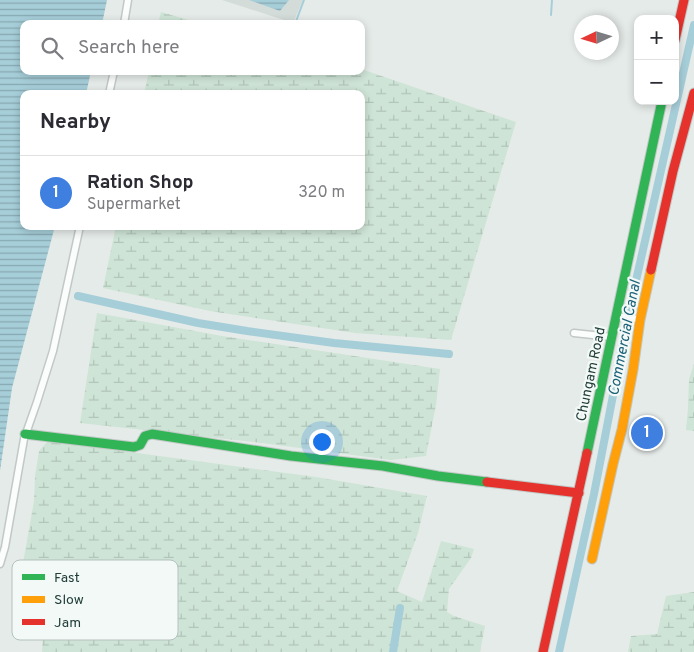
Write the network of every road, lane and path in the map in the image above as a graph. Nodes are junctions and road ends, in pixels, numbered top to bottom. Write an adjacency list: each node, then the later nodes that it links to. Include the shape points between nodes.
1 (128, 0): 3 (street)
2 (684, 0): 4 (street)
3 (125, 20)
4 (679, 22)
5 (113, 75): 6 (street)
6 (110, 90)
7 (694, 93): 11 (street)
8 (661, 105): 10 (street, Chungam Road)
9 (79, 230): 14 (street, via 53,350)
10 (619, 316): 11 (street); 13 (street, Chungam Road)
11 (639, 320): 16 (street, via 634,370)
12 (574, 334): 13 (street)
13 (612, 337): 15 (street, Chungam Road)
14 (25, 434): 15 (street, via 134,446 152,434 291,456); 17 (street)
15 (579, 493): 18 (street, Chungam Road)
16 (592, 559)
17 (0, 564)
18 (543, 652)

